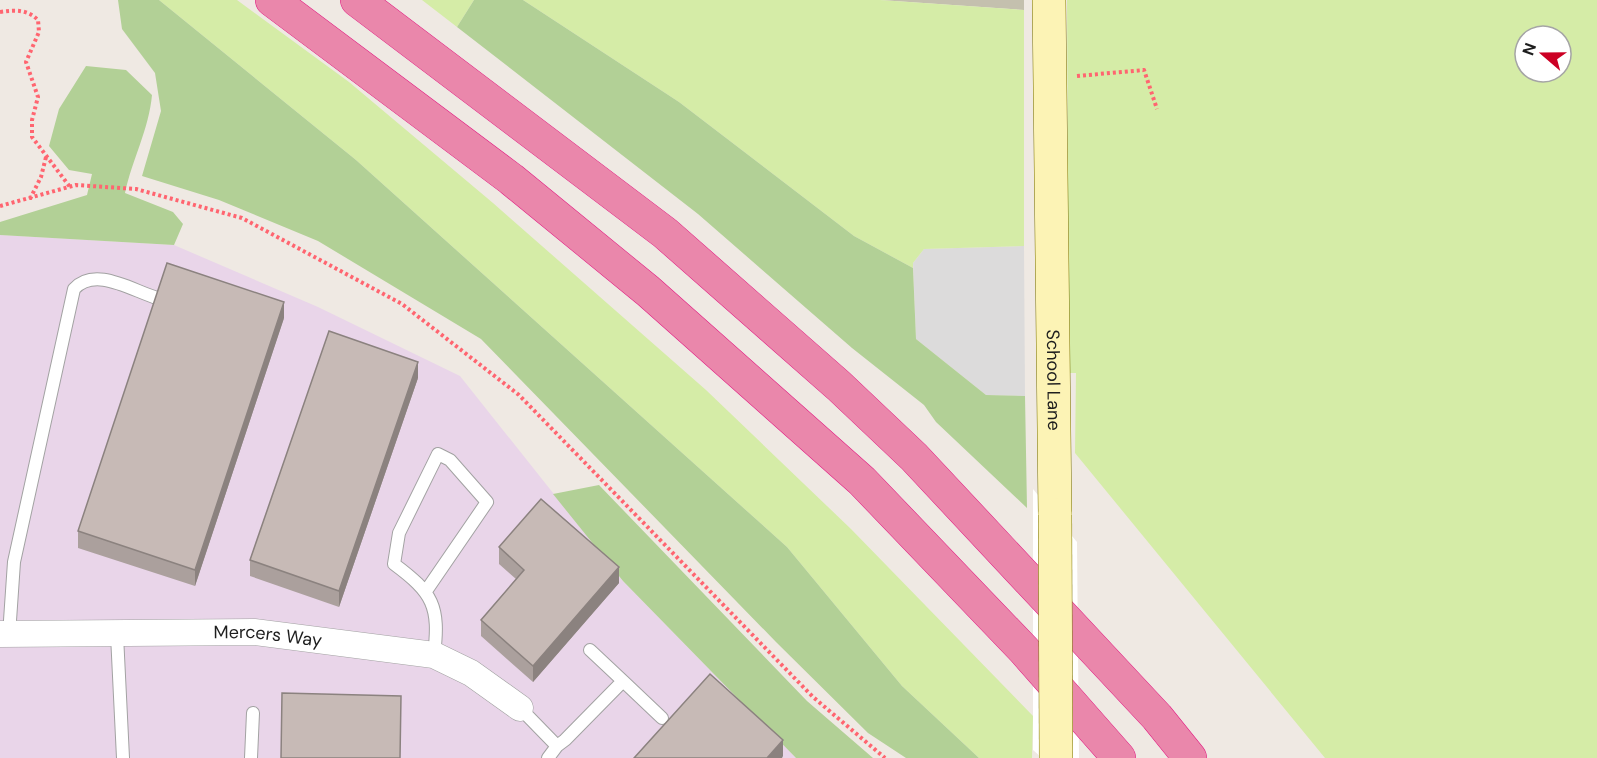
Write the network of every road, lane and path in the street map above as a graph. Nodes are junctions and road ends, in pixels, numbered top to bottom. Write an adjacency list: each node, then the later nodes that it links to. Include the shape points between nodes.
1 (272, 0): 27 (highway, via 511,179 648,291 862,481 1024,650)
2 (357, 0): 28 (highway, via 665,233 839,386 914,457 1157,717)
3 (1049, 0): 5 (main road, School Lane)
4 (0, 12): 7 (path, via 31,13 38,20 39,32 27,62 38,97 32,137)
5 (1050, 79): 6 (path, via 1144,70); 26 (main road, School Lane, bridge)
6 (1157, 109)
7 (46, 157): 8 (path); 9 (path)
8 (70, 187): 9 (path); 25 (path, via 136,189 242,218 402,304 519,395 813,697)
9 (30, 200): 10 (path)
10 (0, 206)
11 (157, 298): 13 (lane, via 99,278 81,282 74,290 14,562)
12 (426, 591): 12 (lane, via 394,564 399,533 438,454 450,460 487,502); 16 (lane, via 437,627)
13 (4, 634): 14 (street, Mercers Way)
14 (117, 635): 16 (street, Mercers Way, via 254,632); 22 (lane)
15 (590, 650): 17 (lane)
16 (434, 655): 18 (street, Mercers Way, via 471,673)
17 (623, 681): 20 (lane); 21 (lane)
18 (520, 708): 21 (lane)
19 (253, 713): 23 (lane)
20 (662, 718)
21 (557, 746): 24 (lane)
22 (123, 758)
23 (251, 758)
24 (548, 758)
25 (885, 758)
26 (1056, 758)
27 (1119, 758)
28 (1190, 758)

